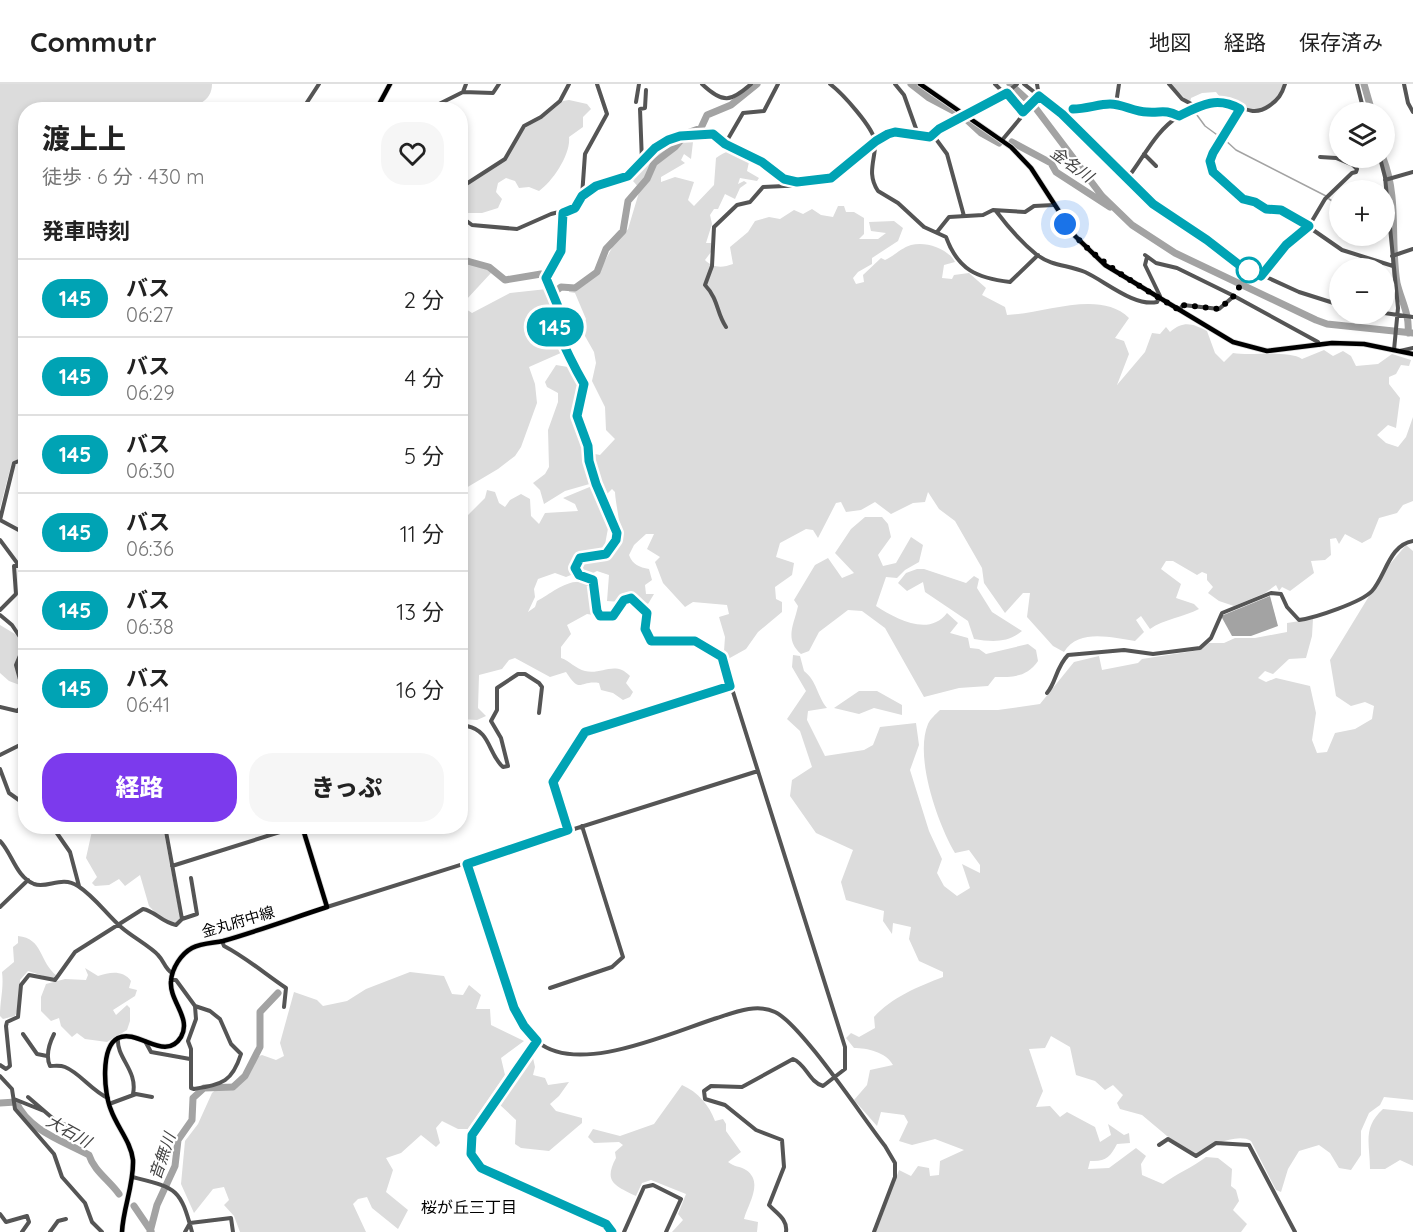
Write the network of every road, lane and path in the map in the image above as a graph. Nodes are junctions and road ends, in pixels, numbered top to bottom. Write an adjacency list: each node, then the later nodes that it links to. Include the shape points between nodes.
1 (319, 84): 27 (street)
2 (391, 84): 28 (main road)
3 (466, 84): 24 (street)
4 (499, 84): 24 (street, via 493,93)
5 (569, 84): 56 (street, via 560,101 524,126 505,159)
6 (597, 84): 57 (street, via 607,114 583,159)
7 (639, 84): 30 (street)
8 (702, 84): 9 (street, via 725,99 738,96)
9 (751, 84)
10 (778, 84): 44 (street, via 764,111 743,113)
11 (830, 84): 43 (street, via 866,122)
12 (895, 84): 41 (street, via 904,96)
13 (920, 84): 38 (main road)
14 (995, 84): 25 (street)
15 (1017, 84): 25 (street)
16 (1024, 84): 26 (street)
17 (1037, 84): 26 (street)
18 (1119, 84): 32 (street)
19 (1169, 84): 33 (street, via 1182,99)
20 (1285, 84): 34 (street, via 1275,101 1260,111)
21 (1357, 84): 31 (street)
22 (1404, 84): 36 (street)
23 (646, 90): 48 (street, via 645,108 640,109)
24 (463, 92): 29 (street)
25 (1007, 93): 35 (street); 38 (street)
26 (1038, 96): 35 (street); 37 (street)
27 (307, 102)
28 (381, 102)
29 (443, 102)
30 (636, 102)
31 (1362, 102)
32 (1116, 104): 37 (street); 39 (street, via 1146,112 1166,110)
33 (1198, 107): 34 (street, via 1215,100); 39 (street)
34 (1240, 109): 63 (street, via 1213,153 1213,172 1243,199 1266,209 1281,210)
35 (1023, 112): 42 (street)
36 (1413, 112)
37 (1062, 114): 53 (street)
38 (968, 115): 40 (street); 42 (main road)
39 (1179, 116): 45 (street, via 1159,132)
40 (933, 135): 41 (street); 61 (street, via 947,153)
41 (919, 137): 43 (street, via 895,132)
42 (1003, 139): 58 (main road, via 1030,168)
43 (876, 141): 55 (street, via 831,178); 64 (street, via 871,163 875,188 924,227)
44 (725, 144): 48 (street, via 708,132 686,136 661,144); 55 (street, via 762,162 784,179)
45 (1144, 154): 49 (street); 53 (street)
46 (1320, 157): 47 (street)
47 (1329, 158)
48 (642, 162): 57 (street, via 628,176 601,183)
49 (1156, 166)
50 (1356, 168): 63 (street, via 1325,199)
51 (1384, 168): 54 (street)
52 (1413, 172): 54 (street)
53 (1126, 180): 70 (street, via 1153,204)
54 (1388, 180)
55 (808, 181): 79 (street, via 806,185 763,187 750,202 737,205 714,227 712,267 705,285 716,297)
56 (468, 183)
57 (582, 196): 60 (street, via 575,208)
58 (1054, 205): 59 (street, via 1035,206 1025,212); 73 (main road, via 1085,247 1105,265)
59 (996, 211): 61 (street); 67 (street)
60 (563, 213): 62 (street, via 551,214 517,230); 94 (street, via 561,251 546,278 559,309 555,325 584,384 577,416 596,484 617,533 606,554 580,558 575,568 579,575 593,580 600,616 613,616 624,600 631,598 647,613 645,629 651,641 695,641 722,657)
61 (964, 216): 64 (street, via 949,218)
62 (468, 222)
63 (1309, 226): 69 (street, via 1342,250); 70 (street, via 1286,245)
64 (937, 232): 67 (street, via 946,237 953,256 983,279 1010,282)
65 (1393, 246): 68 (street)
66 (1413, 249): 68 (street)
67 (1038, 255): 73 (street, via 1051,264 1084,272 1139,301 1152,303)
68 (1394, 256)
69 (1368, 258)
70 (1261, 276): 74 (street)
71 (1395, 286): 77 (street)
72 (1234, 296): 73 (street, via 1146,256 1145,265); 75 (street, via 1219,309 1183,305); 80 (street)
73 (1160, 298): 75 (main road)
74 (1329, 302)
75 (1179, 310): 80 (main road, via 1244,346 1281,351)
76 (1395, 315): 77 (street)
77 (1398, 316): 78 (street); 81 (street)
78 (1412, 317)
79 (726, 327)
80 (1319, 345): 81 (main road)
81 (1394, 347): 83 (main road)
82 (1413, 348): 83 (street)
83 (1400, 351): 84 (main road)
84 (1413, 354)
85 (18, 461): 86 (street, via 14,463 0,520)
86 (18, 530)
87 (0, 540): 89 (street)
88 (1413, 542): 95 (street, via 1403,545 1391,557 1373,590 1349,605 1299,620 1281,594 1271,593 1222,613 1211,638 1200,648 1153,654 1124,650 1068,655 1060,663)
89 (18, 564): 90 (street, via 13,572 15,598 2,605)
90 (0, 613): 91 (street)
91 (18, 634)
92 (18, 660): 93 (street)
93 (18, 675)
94 (730, 686): 103 (street); 106 (street, via 585,732 553,782)
95 (1047, 693)
96 (0, 707): 97 (street)
97 (18, 710)
98 (538, 713): 99 (street, via 542,687 525,674 518,674 497,688 497,710 491,721 501,738 508,766 503,767 489,741)
99 (468, 726)
100 (18, 746): 101 (street)
101 (0, 755)
102 (0, 769): 104 (street, via 9,793)
103 (758, 771): 105 (street); 136 (street, via 845,1047 845,1069)
104 (18, 798)
105 (582, 826): 106 (street); 124 (street, via 623,957 612,968)
106 (568, 830): 112 (street)
107 (58, 834): 116 (street, via 70,852)
108 (166, 834): 113 (street)
109 (274, 834): 113 (street)
110 (303, 834): 118 (main road)
111 (0, 841): 115 (street)
112 (467, 864): 118 (street); 131 (street, via 514,1008)
113 (172, 866): 119 (street)
114 (191, 878): 119 (street, via 197,914)
115 (28, 880): 116 (street, via 39,884 64,880); 117 (street)
116 (79, 886): 120 (street)
117 (0, 907)
118 (327, 907): 121 (main road, 金丸府中線)
119 (182, 919): 120 (street, via 176,925 166,923 144,909)
120 (117, 924): 122 (street, via 158,954); 134 (street, via 70,956 55,980 29,975 23,980 20,1013 6,1026 10,1066 6,1069)
121 (222, 941): 122 (main road, 金丸府中線, via 193,947); 126 (street, via 286,988)
122 (172, 973): 123 (main road, 金丸府中線)
123 (171, 980): 125 (street, via 176,980); 130 (main road, 金丸府中線, via 183,1033 176,1043 166,1047)
124 (550, 988)
125 (195, 1006): 133 (street, via 196,1018 188,1041); 133 (street, via 220,1019 231,1044 241,1053 226,1082 194,1089 189,1078)
126 (284, 1007)
127 (23, 1034): 132 (street, via 37,1054)
128 (54, 1034): 132 (street)
129 (118, 1038): 130 (main road, 金丸府中線, via 132,1035); 137 (street, via 119,1051 135,1079); 141 (main road, via 106,1054)
130 (145, 1041): 133 (street, via 151,1052)
131 (537, 1041): 136 (street, via 563,1053 593,1054 757,1008 784,1017); 156 (street, via 472,1135 471,1154 481,1168 606,1224)
132 (47, 1056): 141 (street, via 50,1065 66,1067)
133 (190, 1059)
134 (0, 1065)
135 (0, 1076): 140 (street, via 12,1089)
136 (834, 1080): 159 (street, via 819,1085 793,1059 742,1087 711,1086 704,1091 708,1102 725,1105 756,1130 782,1140 784,1167 769,1204 780,1214); 160 (street, via 895,1163 895,1177)
137 (133, 1094): 139 (street); 141 (street)
138 (28, 1097): 142 (street)
139 (152, 1097)
140 (14, 1099): 142 (street); 151 (street, via 15,1109 54,1154 63,1177)
141 (108, 1101): 145 (main road, via 132,1153)
142 (45, 1111): 143 (street, via 57,1122)
143 (74, 1128)
144 (1159, 1145): 161 (street, via 1168,1139 1196,1156 1216,1143 1249,1145)
145 (132, 1177): 148 (street, via 163,1185 179,1194); 152 (main road)
146 (0, 1214): 149 (street, via 6,1222 27,1216 29,1222)
147 (66, 1219): 150 (street, via 58,1221)
148 (190, 1223): 153 (street); 154 (street); 155 (street, via 231,1218)
149 (22, 1232)
150 (50, 1232)
151 (102, 1232)
152 (123, 1232)
153 (185, 1232)
154 (192, 1232)
155 (233, 1232)
156 (612, 1232)
157 (624, 1232): 158 (street, via 644,1187 653,1185 681,1199)
158 (666, 1232)
159 (786, 1232)
160 (874, 1232)
161 (1295, 1232)

